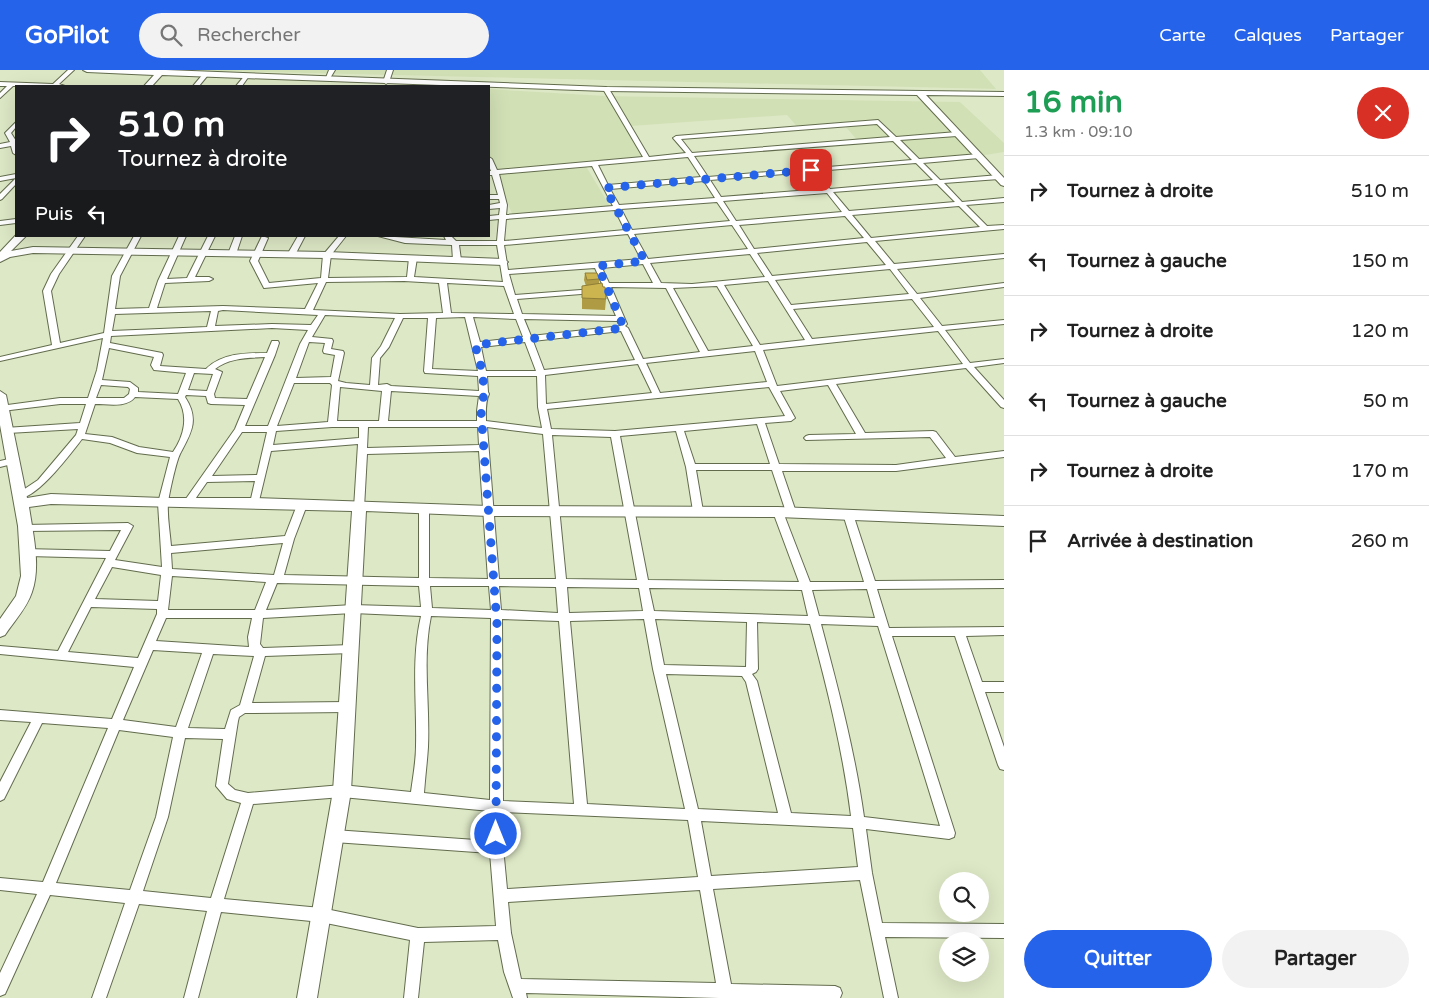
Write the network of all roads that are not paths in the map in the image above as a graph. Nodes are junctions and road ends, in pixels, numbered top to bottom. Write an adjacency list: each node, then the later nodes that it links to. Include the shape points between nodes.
1 (71, 70): 14 (street)
2 (87, 70): 5 (street)
3 (332, 70): 8 (street)
4 (390, 70): 9 (street)
5 (160, 71): 6 (street); 15 (street)
6 (205, 75): 7 (street); 16 (street)
7 (246, 76): 8 (street); 17 (street)
8 (327, 79): 9 (street)
9 (386, 82): 12 (street)
10 (0, 84): 11 (street)
11 (12, 84): 13 (street); 23 (street)
12 (410, 84): 18 (street)
13 (34, 85)
14 (56, 85)
15 (149, 85)
16 (197, 85)
17 (240, 85)
18 (457, 85)
19 (490, 86): 20 (street)
20 (606, 89): 21 (street); 31 (street)
21 (919, 93): 22 (street); 25 (street)
22 (1004, 94)
23 (0, 96)
24 (15, 125): 27 (street, via 8,132)
25 (957, 134): 26 (street); 30 (street)
26 (895, 138): 29 (street); 29 (street, via 878,122 676,138); 32 (street)
27 (15, 143): 28 (street)
28 (0, 146)
29 (692, 155): 31 (street); 38 (street)
30 (979, 156): 32 (street); 39 (street)
31 (647, 159): 33 (street)
32 (918, 161): 34 (street); 41 (street)
33 (594, 164): 35 (street); 42 (street)
34 (811, 170): 38 (street); 44 (street)
35 (492, 173): 46 (street)
36 (15, 176): 37 (street)
37 (0, 179)
38 (706, 179): 42 (street); 48 (street)
39 (1001, 180): 41 (street)
40 (15, 181): 47 (street)
41 (940, 182): 44 (street); 50 (street)
42 (605, 188): 52 (street)
43 (490, 189): 46 (street)
44 (828, 191): 48 (street); 53 (street)
45 (490, 197): 46 (street)
46 (502, 197): 51 (street); 54 (street)
47 (0, 198)
48 (719, 200): 52 (street); 58 (street)
49 (1004, 200): 50 (street)
50 (961, 204): 53 (street); 60 (street)
51 (490, 205)
52 (616, 208): 54 (street); 61 (street)
53 (846, 214): 58 (street); 73 (street)
54 (504, 217): 55 (street); 75 (street)
55 (490, 218)
56 (15, 221): 57 (street)
57 (0, 222)
58 (736, 224): 61 (street); 79 (street)
59 (1004, 227): 60 (street)
60 (986, 229): 73 (street)
61 (629, 232): 75 (street); 89 (street)
62 (19, 237): 83 (street)
63 (81, 237): 76 (street)
64 (137, 237): 77 (street)
65 (183, 237): 78 (street)
66 (211, 237): 80 (street)
67 (239, 237): 81 (street)
68 (301, 237): 84 (street)
69 (342, 237): 85 (street)
70 (386, 237): 74 (street, via 405,241)
71 (447, 237): 74 (street)
72 (264, 238): 82 (street)
73 (868, 240): 79 (street); 92 (street)
74 (455, 242): 75 (street); 88 (street)
75 (500, 243): 91 (street)
76 (72, 251): 77 (street); 83 (street, via 33,250); 132 (street, via 55,274 48,291)
77 (129, 251): 78 (street); 112 (street, via 116,276)
78 (176, 252): 80 (street); 98 (street)
79 (754, 252): 89 (street); 93 (street)
80 (202, 254): 81 (street); 95 (street)
81 (232, 254): 82 (street)
82 (256, 254): 84 (street); 96 (street, via 254,261 267,286)
83 (2, 255)
84 (291, 255): 85 (street)
85 (327, 255): 87 (street); 96 (street)
86 (1004, 256): 92 (street)
87 (413, 258): 88 (street); 97 (street)
88 (457, 260): 91 (street)
89 (645, 261): 90 (street); 102 (street)
90 (598, 266): 91 (street); 105 (street)
91 (504, 267): 100 (street)
92 (892, 267): 93 (street); 106 (street)
93 (772, 278): 101 (street); 109 (street)
94 (209, 279): 95 (street)
95 (190, 280): 98 (street)
96 (324, 280): 97 (street); 111 (street)
97 (410, 280): 99 (street)
98 (162, 281): 110 (street)
99 (444, 281): 100 (street); 115 (street)
100 (507, 284): 107 (street)
101 (719, 284): 104 (street); 133 (street)
102 (658, 285): 104 (street); 105 (street)
103 (1004, 285): 106 (street)
104 (669, 287): 134 (street)
105 (607, 288): 107 (street); 119 (street)
106 (916, 296): 109 (street); 124 (street)
107 (513, 297): 118 (street)
108 (215, 308): 110 (street); 111 (street); 121 (street)
109 (789, 308): 128 (street)
110 (152, 310): 112 (street)
111 (308, 311): 113 (street)
112 (110, 312): 125 (street)
113 (323, 312): 117 (street); 122 (street)
114 (432, 315): 115 (street); 117 (street); 143 (street, via 428,371)
115 (447, 315): 116 (street)
116 (468, 315): 118 (street); 131 (street)
117 (400, 316): 149 (street, via 376,358)
118 (521, 317): 119 (street); 127 (street)
119 (621, 319): 123 (street)
120 (1004, 322): 124 (street)
121 (211, 328): 122 (street); 125 (street)
122 (314, 328): 126 (street)
123 (624, 328): 127 (street); 137 (street)
124 (940, 328): 128 (street); 139 (street)
125 (108, 334): 130 (street); 132 (street)
126 (307, 339): 144 (street); 147 (street, via 329,342 327,351 340,354)
127 (528, 339): 131 (street); 142 (street)
128 (810, 342): 133 (street)
129 (275, 343): 135 (street)
130 (106, 345): 140 (street, via 159,355 157,368); 145 (street)
131 (475, 345): 143 (street)
132 (56, 346): 136 (street)
133 (758, 348): 134 (street); 148 (street)
134 (706, 354): 137 (street)
135 (271, 355): 141 (street, via 246,355 217,363); 158 (street)
136 (0, 359)
137 (640, 361): 142 (street); 155 (street)
138 (1004, 361): 139 (street)
139 (968, 365): 146 (street); 159 (street)
140 (190, 372): 141 (street); 154 (street)
141 (208, 372): 152 (street, via 218,372)
142 (541, 373): 143 (street); 160 (street)
143 (484, 374): 153 (street)
144 (291, 381): 147 (street); 166 (street)
145 (97, 382): 151 (street, via 130,385 134,388); 157 (street)
146 (830, 382): 148 (street); 173 (street)
147 (335, 383): 149 (street); 162 (street)
148 (774, 386): 155 (street); 161 (street, via 791,418)
149 (374, 387): 150 (street)
150 (387, 387): 153 (street); 164 (street)
151 (133, 394): 154 (street); 157 (street, via 125,401)
152 (210, 394): 154 (street); 158 (street, via 211,400)
153 (485, 394): 165 (street, via 481,411)
154 (182, 395): 180 (street, via 188,408 189,425)
155 (658, 395): 160 (street)
156 (1, 401): 157 (street); 169 (street)
157 (92, 402): 170 (street)
158 (250, 402): 168 (street)
159 (1003, 403)
160 (542, 407): 171 (street)
161 (760, 421): 167 (street); 184 (street)
162 (332, 424): 163 (street); 166 (street)
163 (364, 424): 164 (street); 175 (street)
164 (383, 424): 165 (street)
165 (484, 424): 171 (street); 177 (street)
166 (272, 428): 168 (street); 176 (street)
167 (679, 428): 172 (street); 183 (street)
168 (239, 429): 186 (street)
169 (8, 430): 170 (street); 182 (street)
170 (81, 431): 180 (street, via 137,450); 187 (street, via 41,482)
171 (547, 432): 172 (street); 196 (street)
172 (614, 434): 194 (street)
173 (861, 435): 174 (street); 181 (street, via 933,434)
174 (809, 438)
175 (363, 441): 176 (street); 178 (street)
176 (268, 448): 185 (street)
177 (485, 448): 178 (street); 195 (street)
178 (363, 451): 192 (street)
179 (1004, 454): 181 (street)
180 (175, 455): 188 (street)
181 (953, 461): 184 (street, via 896,468)
182 (6, 462): 187 (street)
183 (691, 467): 184 (street); 197 (street)
184 (776, 468): 198 (street)
185 (261, 478): 186 (street); 190 (street)
186 (205, 479): 189 (street)
187 (21, 500): 188 (street); 201 (street)
188 (164, 503): 189 (street); 203 (street)
189 (188, 503): 190 (street)
190 (255, 503): 191 (street)
191 (302, 505): 192 (street); 202 (street)
192 (359, 508): 193 (street); 208 (street)
193 (424, 509): 195 (street); 209 (street)
194 (629, 510): 196 (street); 197 (street); 212 (street)
195 (489, 511): 196 (street); 210 (street)
196 (555, 511): 211 (street)
197 (698, 511): 198 (street)
198 (784, 512): 199 (street); 214 (street)
199 (848, 514): 200 (street); 215 (street)
200 (1004, 522)
201 (25, 528): 204 (street); 205 (street, via 128,526)
202 (289, 539): 203 (street); 207 (street)
203 (166, 550): 206 (street)
204 (28, 552): 205 (street); 227 (street, via 25,591)
205 (111, 559): 206 (street); 216 (street)
206 (167, 572): 207 (street); 217 (street)
207 (275, 578): 208 (street); 220 (street)
208 (355, 581): 209 (street); 218 (street)
209 (424, 582): 210 (street); 219 (street)
210 (494, 584): 211 (street); 221 (street)
211 (561, 584): 212 (street); 223 (street)
212 (642, 584): 214 (street); 222 (street)
213 (1004, 584): 215 (street)
214 (806, 586): 215 (street); 225 (street)
215 (872, 586): 226 (street)
216 (90, 603): 217 (street); 235 (street)
217 (163, 609): 220 (street); 230 (street)
218 (353, 609): 219 (street); 220 (street); 232 (street)
219 (427, 611): 221 (street); 251 (street, via 420,661 422,747)
220 (259, 614): 234 (street, via 253,638 254,646)
221 (496, 614): 223 (street); 253 (street)
222 (648, 615): 223 (street); 224 (street); 237 (street)
223 (565, 616): 254 (street)
224 (752, 617): 225 (street); 238 (street, via 752,669)
225 (814, 620): 226 (street); 257 (street, via 836,701 854,788)
226 (885, 627): 228 (street); 257 (street, via 949,833)
227 (0, 631)
228 (959, 631): 229 (street); 239 (street)
229 (1004, 631)
230 (149, 644): 231 (street); 236 (street)
231 (209, 649): 234 (street); 246 (street)
232 (351, 649): 234 (street); 241 (street)
233 (0, 650): 235 (street)
234 (261, 652): 242 (street)
235 (61, 655): 236 (street)
236 (141, 663): 245 (street)
237 (659, 669): 238 (street); 255 (street)
238 (745, 672): 256 (street, via 751,681)
239 (978, 687): 240 (street); 248 (street)
240 (1004, 687)
241 (347, 706): 242 (street); 249 (street)
242 (245, 708): 247 (street, via 234,713)
243 (0, 715): 244 (street)
244 (39, 718): 245 (street); 250 (street)
245 (114, 724): 246 (street); 263 (street)
246 (180, 733): 247 (street); 264 (street, via 162,816)
247 (230, 734): 252 (street, via 222,786 231,795)
248 (1003, 761)
249 (342, 791): 251 (street); 252 (street); 258 (street)
250 (0, 795)
251 (417, 798): 253 (street)
252 (248, 799): 266 (street)
253 (496, 806): 254 (street); 259 (street)
254 (581, 809): 255 (street)
255 (693, 814): 256 (street); 262 (street)
256 (786, 819): 257 (street)
257 (857, 822): 260 (street)
258 (334, 836): 259 (street); 267 (street)
259 (496, 847): 265 (street)
260 (865, 873): 262 (street); 268 (street)
261 (0, 884): 263 (street)
262 (705, 884): 265 (street); 275 (street)
263 (47, 888): 264 (street); 272 (street)
264 (135, 896): 266 (street); 276 (street)
265 (502, 896): 270 (street)
266 (216, 904): 267 (street); 277 (street)
267 (321, 915): 271 (street); 278 (street)
268 (877, 930): 269 (street); 280 (street)
269 (1004, 931)
270 (504, 933): 271 (street); 273 (street)
271 (418, 936): 279 (street)
272 (0, 989)
273 (518, 992): 275 (street)
274 (835, 993): 275 (street)
275 (725, 995)
276 (99, 998)
277 (191, 998)
278 (308, 998)
279 (411, 998)
280 (891, 998)

